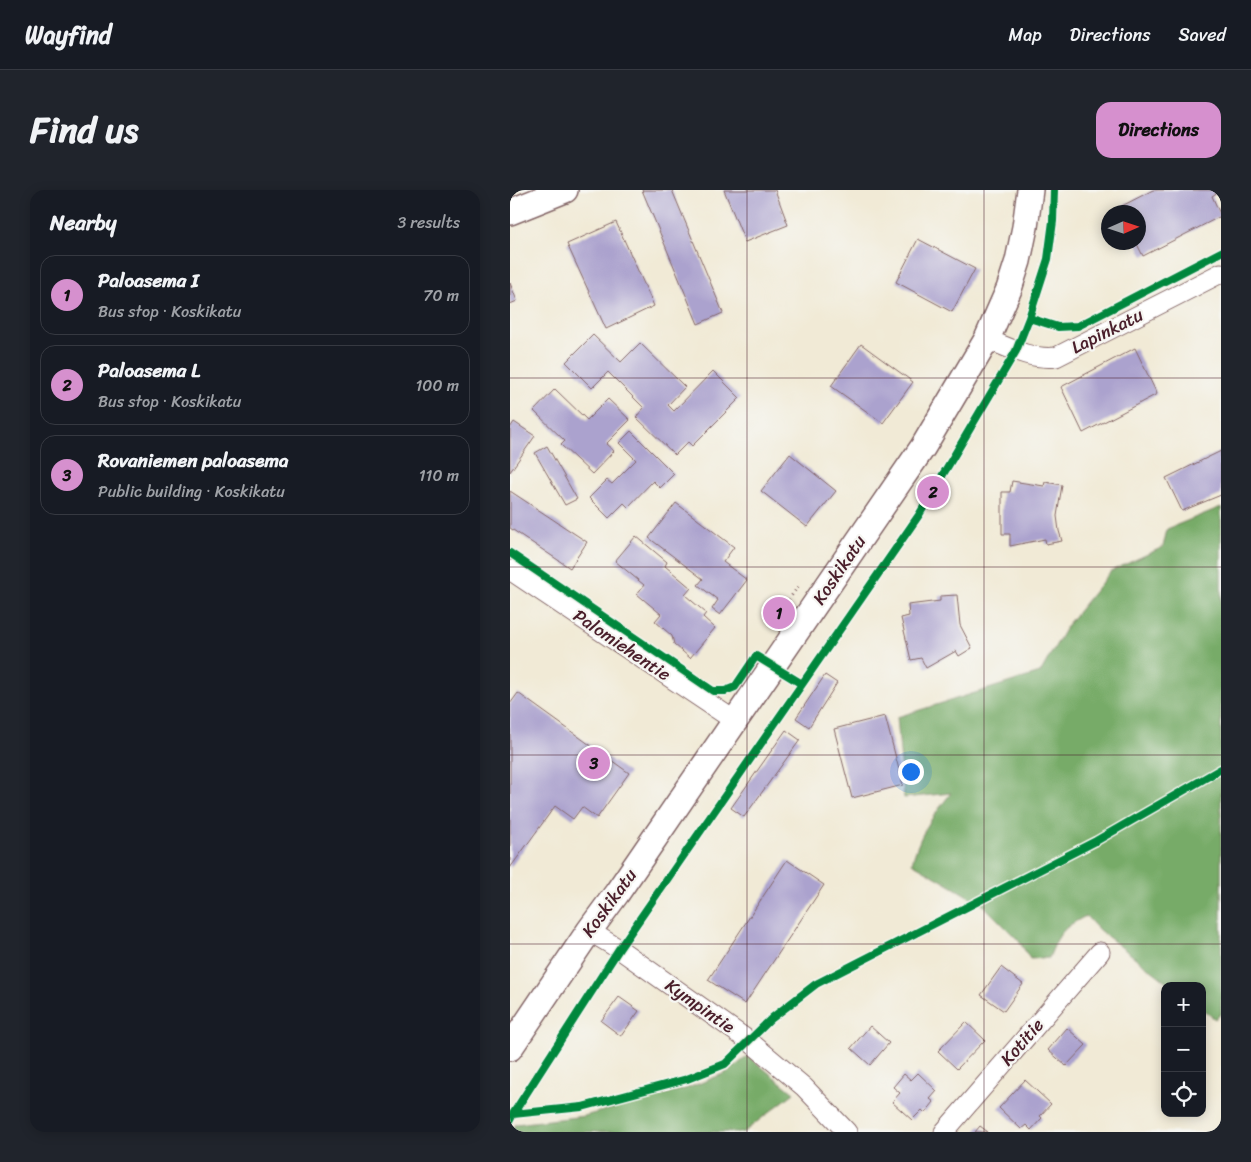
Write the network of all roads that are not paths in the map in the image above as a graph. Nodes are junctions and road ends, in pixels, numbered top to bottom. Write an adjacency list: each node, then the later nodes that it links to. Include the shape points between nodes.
1 (565, 190): 3 (main road)
2 (1030, 190): 5 (main road, Koskikatu, via 1018,261)
3 (510, 212)
4 (1221, 273): 5 (street, Lapinkatu, via 1056,357 1037,357)
5 (987, 339): 7 (main road, Koskikatu, via 923,447)
6 (510, 570): 7 (street, Palomiehentie)
7 (735, 721): 8 (main road, Koskikatu)
8 (588, 931): 10 (main road, Koskikatu); 11 (street, Kympintie, via 619,949 749,1041 804,1087)
9 (1100, 952): 12 (street, Kotitie)
10 (510, 1048)
11 (847, 1132)
12 (944, 1132)

